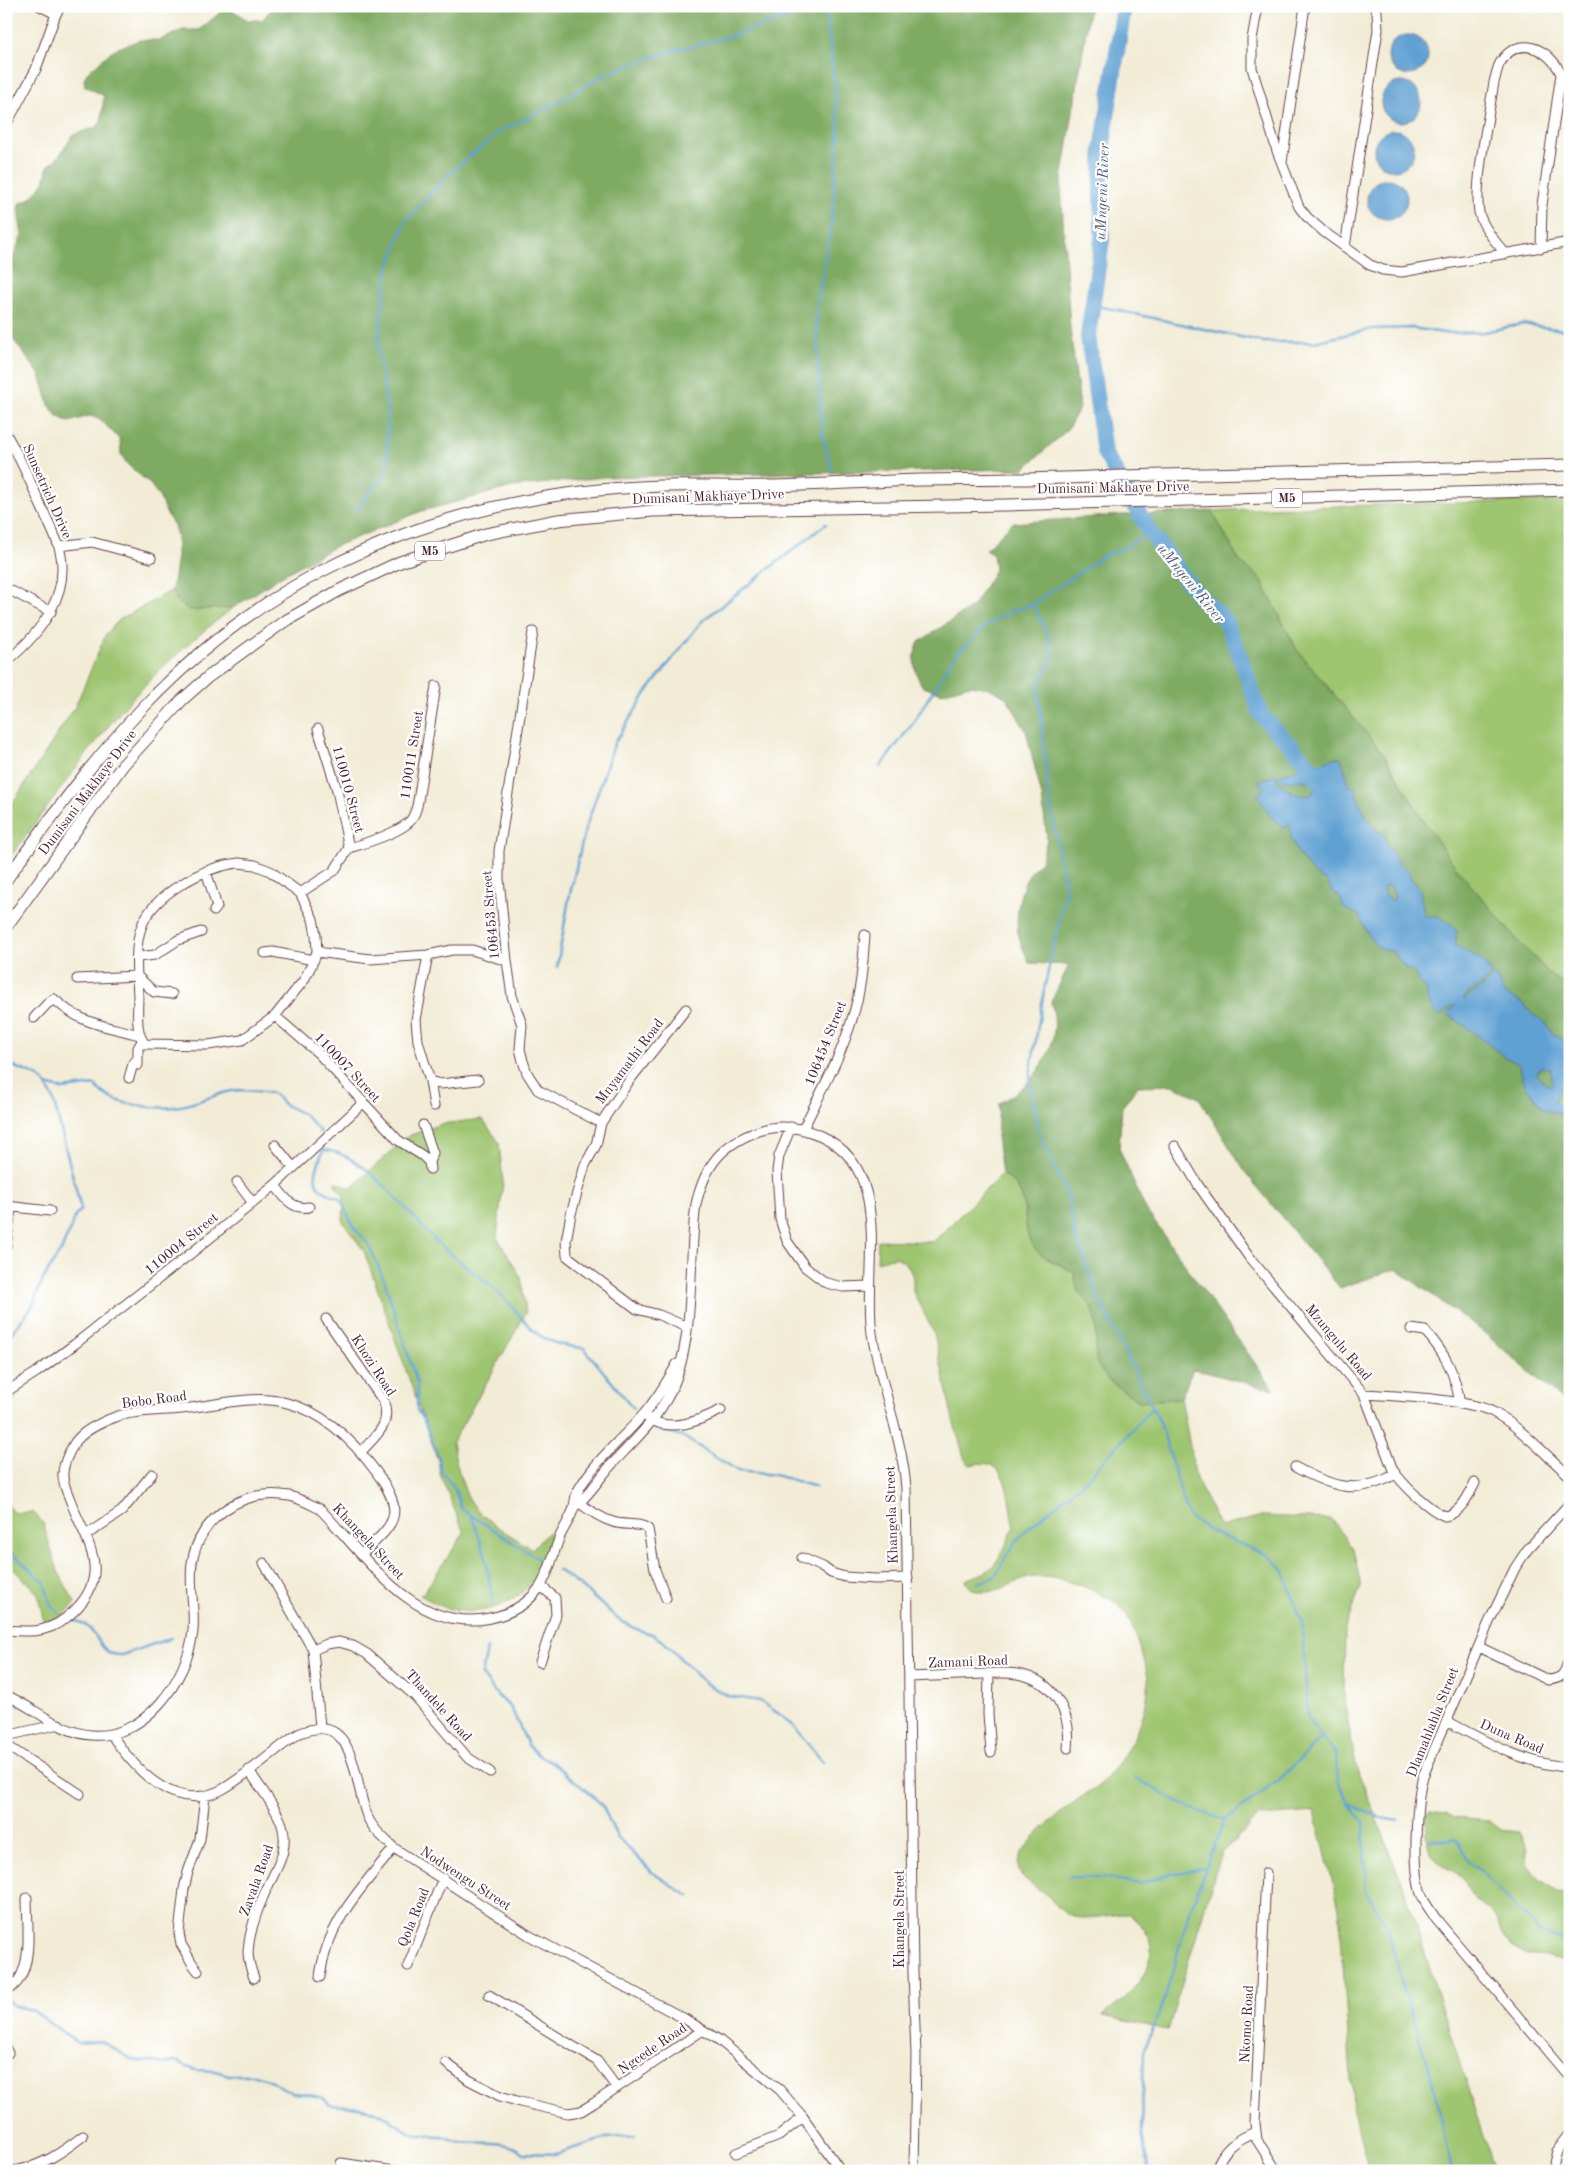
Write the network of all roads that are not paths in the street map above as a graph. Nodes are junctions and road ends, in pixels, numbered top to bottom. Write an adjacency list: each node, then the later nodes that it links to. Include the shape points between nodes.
1 (40, 6): 5 (street)
2 (1258, 6): 7 (street, via 1252,39 1252,68)
3 (1305, 6): 7 (street)
4 (1374, 6): 9 (street, via 1378,30)
5 (59, 10): 6 (street, via 36,69)
6 (6, 125)
7 (1281, 164): 9 (street, via 1292,193 1307,217)
8 (1570, 242): 10 (street)
9 (1345, 247): 11 (street, via 1370,265 1402,272)
10 (1541, 248): 11 (street); 11 (street, via 1542,205 1561,74 1546,53 1523,47 1506,56 1498,67 1478,195 1484,225)
11 (1506, 254)
12 (6, 434): 15 (street, Sunsetrich Drive)
13 (1570, 465): 25 (main road, Dumisani Makhaye Drive / M5, via 889,481 764,487 661,486 548,496 475,511 385,542 339,562 285,592 227,631 151,697 102,752)
14 (1570, 490): 28 (main road, Dumisani Makhaye Drive / M5, via 652,511 597,516 486,534 400,562 338,590 235,656 182,700 123,765)
15 (59, 546): 16 (street, via 92,542); 18 (street, Sunsetrich Drive, via 62,576)
16 (151, 558)
17 (6, 588): 18 (street)
18 (51, 612): 20 (street, Sunsetrich Drive, via 25,647)
19 (534, 632): 35 (street, 106453 Street, via 499,851)
20 (6, 662)
21 (436, 686): 23 (street, 110011 Street, via 414,814 406,824)
22 (318, 729): 23 (street, 110010 Street, via 338,790)
23 (349, 848): 26 (street, 110010 Street, via 334,871)
24 (206, 871): 26 (street, via 227,864 254,865 270,871); 27 (street, via 217,907); 34 (street, via 170,893 150,913 141,926)
25 (6, 880)
26 (300, 893): 33 (street, via 313,919)
27 (214, 911)
28 (6, 927)
29 (201, 932): 34 (street, via 178,940 155,955)
30 (864, 935): 51 (street, 106454 Street, via 861,977 852,1020)
31 (265, 953): 33 (street)
32 (428, 954): 33 (street, via 370,960); 35 (street, via 472,950); 44 (street, via 416,1020 418,1041)
33 (315, 956): 40 (street, via 304,980)
34 (138, 957): 36 (street)
35 (507, 961): 48 (street, 106453 Street, via 512,996 522,1026 520,1049 532,1082 545,1094)
36 (137, 976): 37 (street); 38 (street, via 154,992); 42 (street)
37 (77, 979)
38 (172, 994)
39 (686, 1009): 48 (street, Mnyamathi Road, via 628,1081)
40 (275, 1016): 42 (street, via 251,1035 232,1043 152,1045 145,1044); 46 (street, 110007 Street, via 318,1053)
41 (34, 1018): 42 (street, via 54,999 76,1017)
42 (140, 1038): 43 (street, via 138,1062 132,1064)
43 (129, 1078)
44 (430, 1080): 45 (street, via 440,1084); 47 (street)
45 (478, 1080)
46 (363, 1103): 49 (street, 110007 Street, via 398,1140 423,1156 429,1166 433,1153); 54 (street, 110004 Street)
47 (434, 1106)
48 (602, 1123): 64 (street, Mnyamathi Road, via 570,1214 567,1256 637,1309)
49 (422, 1124)
50 (791, 1127): 51 (street, Khangela Street); 62 (street, via 779,1156 777,1171 780,1219 787,1241 805,1268 826,1283 843,1287); 64 (street, Khangela Street, via 763,1130 735,1142 722,1152 706,1174 694,1220)
51 (803, 1129): 62 (street, Khangela Street, via 829,1140 844,1152 863,1182 871,1223)
52 (275, 1145): 54 (street)
53 (1175, 1146): 68 (street, Mzungulu Road, via 1198,1185 1250,1257)
54 (293, 1167): 56 (street, 110004 Street)
55 (237, 1182): 57 (street)
56 (275, 1185): 57 (street, 110004 Street); 59 (street, via 293,1206)
57 (253, 1203): 67 (street, 110004 Street, via 75,1344)
58 (9, 1207): 60 (street); 61 (street)
59 (308, 1207)
60 (50, 1211)
61 (6, 1246)
62 (870, 1286): 85 (street, Khangela Street, via 870,1318 875,1348 905,1468)
63 (326, 1319): 73 (street, Khozi Road, via 386,1407 384,1425)
64 (687, 1327): 66 (street, Khangela Street)
65 (1411, 1329): 69 (street, via 1425,1331 1445,1355 1452,1367)
66 (683, 1352): 71 (street, Khangela Street, via 664,1387); 72 (street, Khangela Street, via 671,1392)
67 (6, 1392)
68 (1364, 1394): 69 (street, Mzungulu Road); 76 (street)
69 (1460, 1404): 77 (street, Mzungulu Road, via 1498,1415)
70 (721, 1410): 72 (street, via 684,1424 664,1425)
71 (644, 1414): 72 (street); 79 (street, Khangela Street, via 596,1465)
72 (653, 1421): 79 (street, Khangela Street)
73 (361, 1452): 81 (street, Bobo Road, via 315,1414 287,1403 252,1400 119,1416 87,1432 75,1442 67,1458 63,1473 65,1489); 82 (street, Bobo Road, via 388,1491 395,1510 388,1530)
74 (1295, 1467): 76 (street, via 1316,1478 1346,1487 1372,1486)
75 (152, 1474): 81 (street, via 122,1511)
76 (1396, 1474): 78 (street, via 1436,1512 1446,1516 1469,1496)
77 (1570, 1476)
78 (1475, 1483)
79 (576, 1503): 86 (street, Khangela Street); 87 (street, via 613,1522 648,1529 655,1570)
80 (1570, 1504): 89 (street, Dlamahlahla Street, via 1527,1550 1515,1568)
81 (86, 1535): 88 (street, Bobo Road, via 96,1568 93,1586 82,1603 48,1630)
82 (362, 1554): 86 (street, Khangela Street, via 398,1592 439,1615 464,1621 512,1612); 99 (street, Khangela Street, via 320,1509 304,1501 288,1496 258,1495 226,1508 209,1522 192,1562 193,1634 190,1650 173,1688 145,1717)
83 (802, 1558): 85 (street, via 846,1577 876,1580)
84 (264, 1563): 90 (street)
85 (908, 1578): 94 (street, Khangela Street)
86 (541, 1586): 91 (street, via 553,1595 557,1613)
87 (666, 1598)
88 (6, 1630)
89 (1479, 1647): 92 (street, via 1548,1680 1558,1679); 96 (street, Dlamahlahla Street)
90 (313, 1650): 98 (street); 106 (street, Thandele Road, via 339,1642 367,1654 415,1696 468,1757)
91 (540, 1662)
92 (1567, 1665)
93 (989, 1674): 94 (street, Zamani Road); 102 (street, Zamani Road, via 1020,1674 1048,1688 1067,1718); 103 (street)
94 (909, 1677): 132 (street, Khangela Street, via 916,2055)
95 (6, 1695): 97 (street, Khangela Street)
96 (1447, 1721): 104 (street, Duna Road, via 1538,1763); 121 (street, Dlamahlahla Street, via 1420,1789 1417,1827 1418,1879 1422,1897 1436,1919)
97 (59, 1724): 99 (street, Khangela Street, via 91,1735); 100 (street)
98 (320, 1727): 105 (street, via 298,1734); 109 (street, Nodwengu Street, via 332,1731 344,1741 351,1753 367,1818 376,1832)
99 (111, 1734): 108 (street, via 140,1771 164,1790 181,1796)
100 (6, 1736)
101 (6, 1745): 107 (street)
102 (1068, 1748)
103 (991, 1752)
104 (1570, 1767)
105 (249, 1770): 108 (street, via 223,1789); 116 (street, Zavala Road, via 275,1810 285,1836 283,1852 263,1898 248,1949)
106 (490, 1772)
107 (80, 1794)
108 (205, 1796): 114 (street, via 200,1839 184,1888 179,1933 181,1944)
109 (394, 1848): 111 (street, Nodwengu Street); 115 (street, via 340,1918 326,1945)
110 (1266, 1873): 124 (street, Nkomo Road)
111 (443, 1878): 113 (street, Qola Road); 119 (street, Nodwengu Street, via 530,1936)
112 (27, 1898): 117 (street, via 24,1967 18,1982)
113 (408, 1966)
114 (198, 1971)
115 (320, 1977)
116 (254, 1978)
117 (6, 1992)
118 (489, 1995): 122 (street, Ngcede Road, via 598,2061)
119 (703, 2030): 122 (street, Ngcede Road); 123 (street, Nodwengu Street, via 755,2068)
120 (446, 2063): 122 (street, Ngcede Road, via 469,2080 500,2096 568,2113 581,2111)
121 (1570, 2078)
122 (617, 2088)
123 (803, 2117): 127 (street, via 779,2136); 131 (street, Nodwengu Street)
124 (1255, 2132): 133 (street, via 1226,2149); 134 (street, Nkomo Road)
125 (1570, 2134): 135 (street, via 1557,2151)
126 (83, 2136): 129 (street, via 43,2163)
127 (736, 2152)
128 (342, 2163): 130 (street)
129 (13, 2171)
130 (394, 2171)
131 (842, 2171)
132 (914, 2171)
133 (1216, 2171)
134 (1277, 2171)
135 (1552, 2171)

